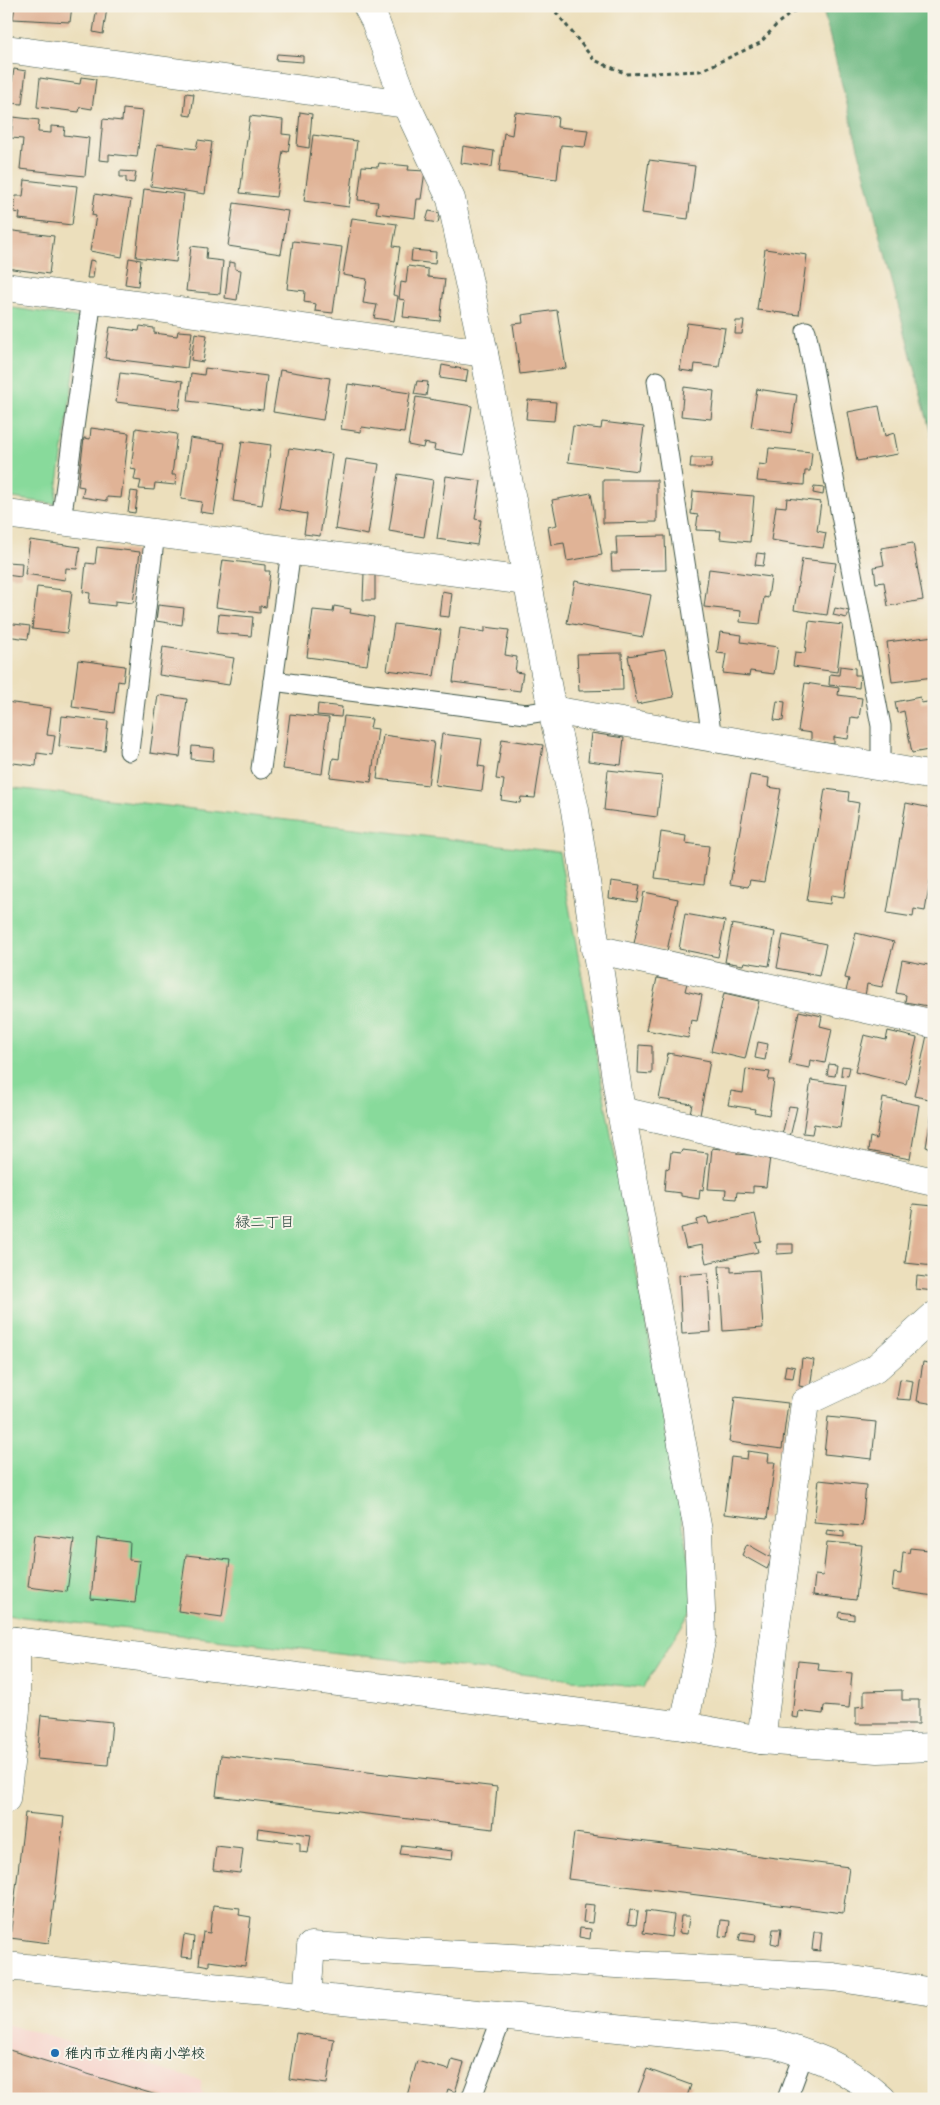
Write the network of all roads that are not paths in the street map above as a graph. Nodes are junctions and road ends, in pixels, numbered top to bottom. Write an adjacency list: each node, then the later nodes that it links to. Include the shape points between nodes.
1 (367, 6): 3 (street)
2 (6, 50): 3 (street)
3 (406, 104): 7 (street, via 451,199)
4 (6, 287): 5 (street)
5 (92, 299): 7 (street); 10 (lane)
6 (806, 331): 18 (lane, via 880,726)
7 (484, 353): 13 (street)
8 (657, 381): 16 (lane)
9 (6, 514): 10 (street)
10 (60, 521): 11 (street)
11 (155, 533): 12 (street); 17 (lane)
12 (291, 551): 13 (street); 14 (lane)
13 (527, 581): 15 (street)
14 (273, 681): 15 (lane, via 526,714); 19 (lane)
15 (552, 710): 16 (street); 21 (street, via 575,810)
16 (712, 737): 18 (street)
17 (129, 751)
18 (881, 767): 20 (street)
19 (261, 769)
20 (934, 776)
21 (595, 949): 22 (street); 23 (street)
22 (934, 1024)
23 (621, 1111): 24 (street); 27 (street, via 698,1530 702,1636)
24 (934, 1182)
25 (934, 1316): 28 (street, via 875,1369 805,1402)
26 (11, 1641): 27 (street); 30 (street, via 16,1710)
27 (684, 1726): 28 (street)
28 (761, 1740): 29 (street, via 878,1749)
29 (934, 1747)
30 (6, 1798)
31 (6, 1966): 33 (street)
32 (934, 1992): 33 (street, via 834,1977 311,1946)
33 (307, 1998): 34 (street)
34 (502, 2018): 35 (street, via 775,2044); 36 (lane)
35 (804, 2053): 37 (lane); 38 (street, via 836,2065)
36 (471, 2099)
37 (787, 2099)
38 (882, 2099)

